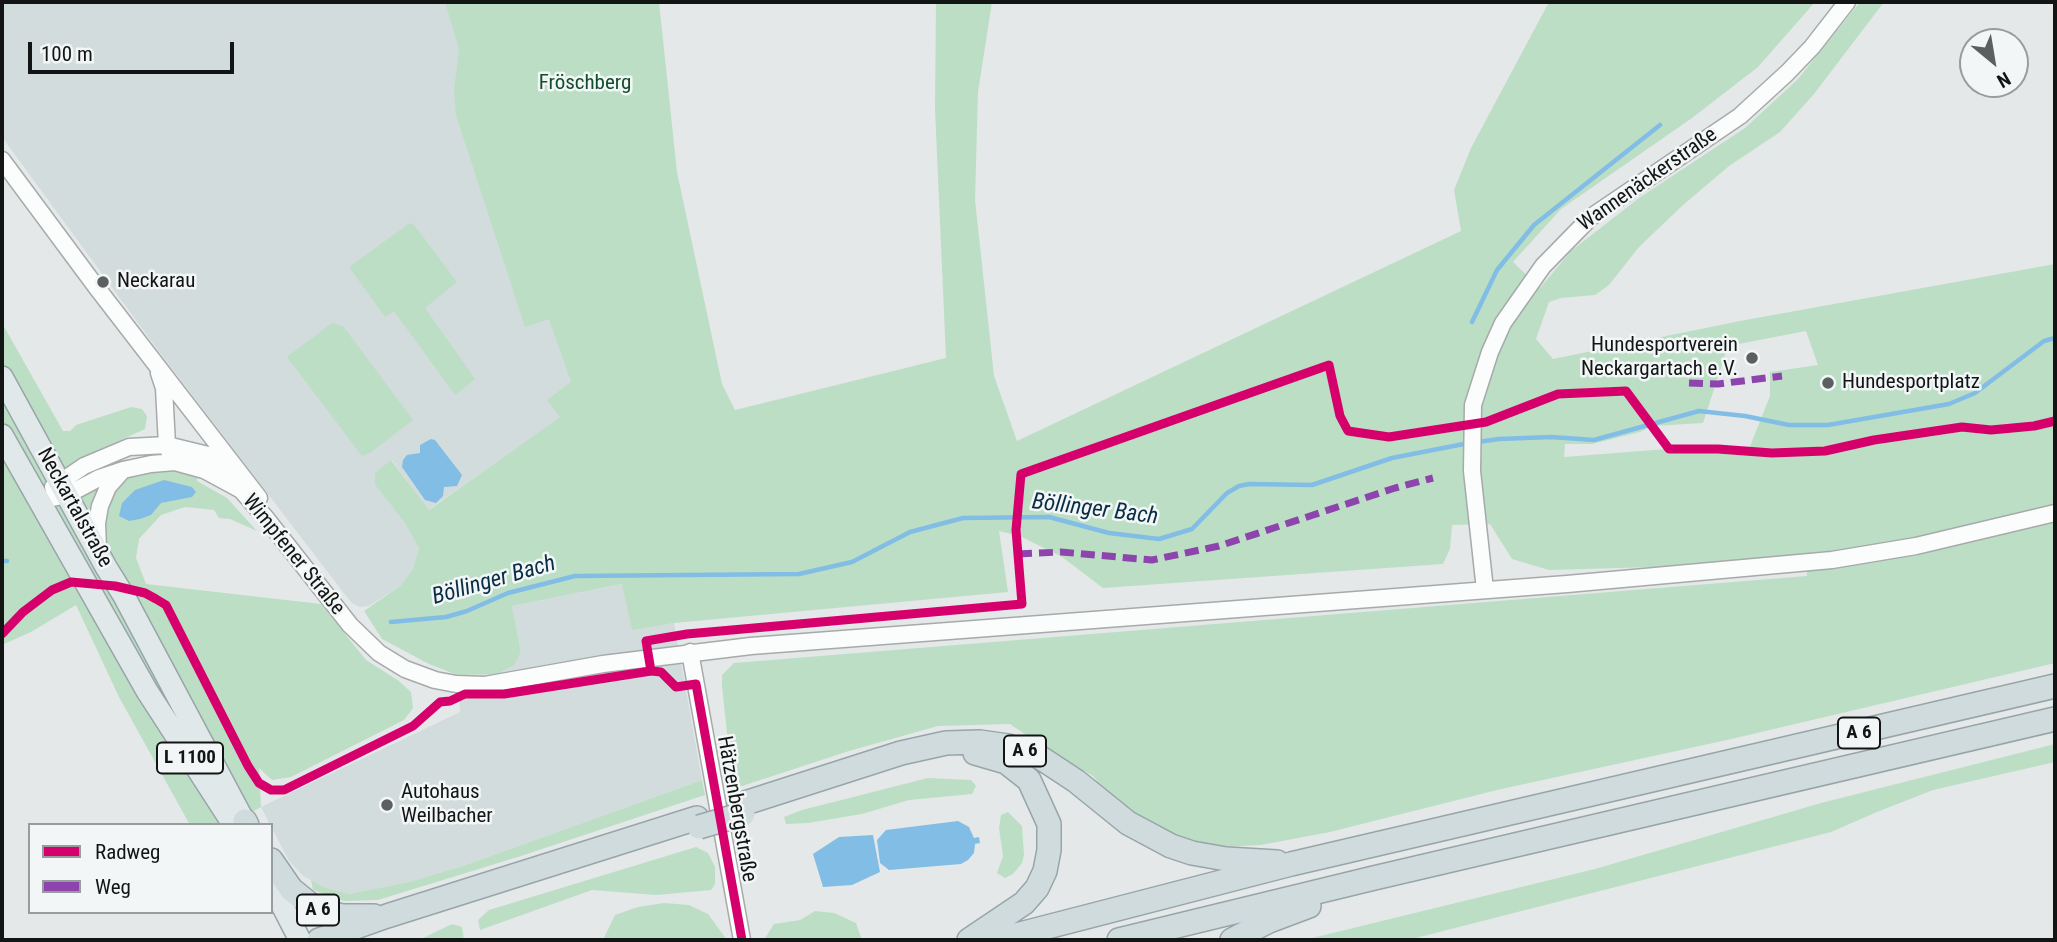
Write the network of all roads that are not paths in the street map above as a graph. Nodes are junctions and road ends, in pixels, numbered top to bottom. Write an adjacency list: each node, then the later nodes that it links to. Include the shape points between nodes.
1 (1847, 2): 14 (street, Wannenäckerstraße, via 1787,74 1740,116 1591,217 1565,241 1503,323 1473,405 1471,457)
2 (2, 160): 3 (street, Wimpfener Straße)
3 (147, 352): 6 (street, Wimpfener Straße, via 164,388); 9 (street, Wimpfener Straße)
4 (2, 377): 10 (main road, Neckartalstraße / L 1100)
5 (2, 435): 11 (main road, Neckartalstraße / L 1100)
6 (167, 445): 7 (street, Wimpfener Straße); 9 (street, Wimpfener Straße, via 208,455); 10 (street, Wimpfener Straße, via 129,447 84,466)
7 (175, 462): 8 (street); 15 (street, Wimpfener Straße, via 204,470 241,490)
8 (122, 470): 10 (street); 13 (street, via 100,506 97,523)
9 (240, 473): 15 (street, Wimpfener Straße)
10 (63, 488): 11 (street, Wimpfener Straße); 13 (main road, Neckartalstraße / L 1100)
11 (38, 501): 20 (main road, Neckartalstraße / L 1100, via 146,691)
12 (2055, 513): 14 (street, Wimpfener Straße, via 1916,546 1832,560)
13 (102, 561): 21 (main road, Neckartalstraße / L 1100)
14 (1485, 590): 16 (street, Wimpfener Straße)
15 (350, 625): 16 (street, Wimpfener Straße, via 379,653 405,669 456,684 507,682)
16 (690, 652): 29 (street, Hätzenbergstraße)
17 (2055, 686): 23 (highway, A 6)
18 (2055, 719): 24 (highway, A 6)
19 (741, 810): 23 (highway, A 6, via 901,753 980,741 1041,758 1128,823 1171,846 1226,859); 26 (highway, bridge); 30 (highway, via 904,762 947,754 981,754 1006,762 1029,780 1049,824 1045,871 1024,902)
20 (242, 823)
21 (242, 823)
22 (273, 863): 26 (highway, A 6, via 291,889 317,910)
23 (1291, 864): 31 (highway, A 6)
24 (1374, 878): 32 (highway, A 6); 33 (highway, via 1269,920)
25 (273, 888): 27 (main road)
26 (376, 933): 28 (highway)
27 (300, 940)
28 (319, 940)
29 (742, 940)
30 (969, 940)
31 (997, 940)
32 (1119, 940)
33 (1232, 940)

